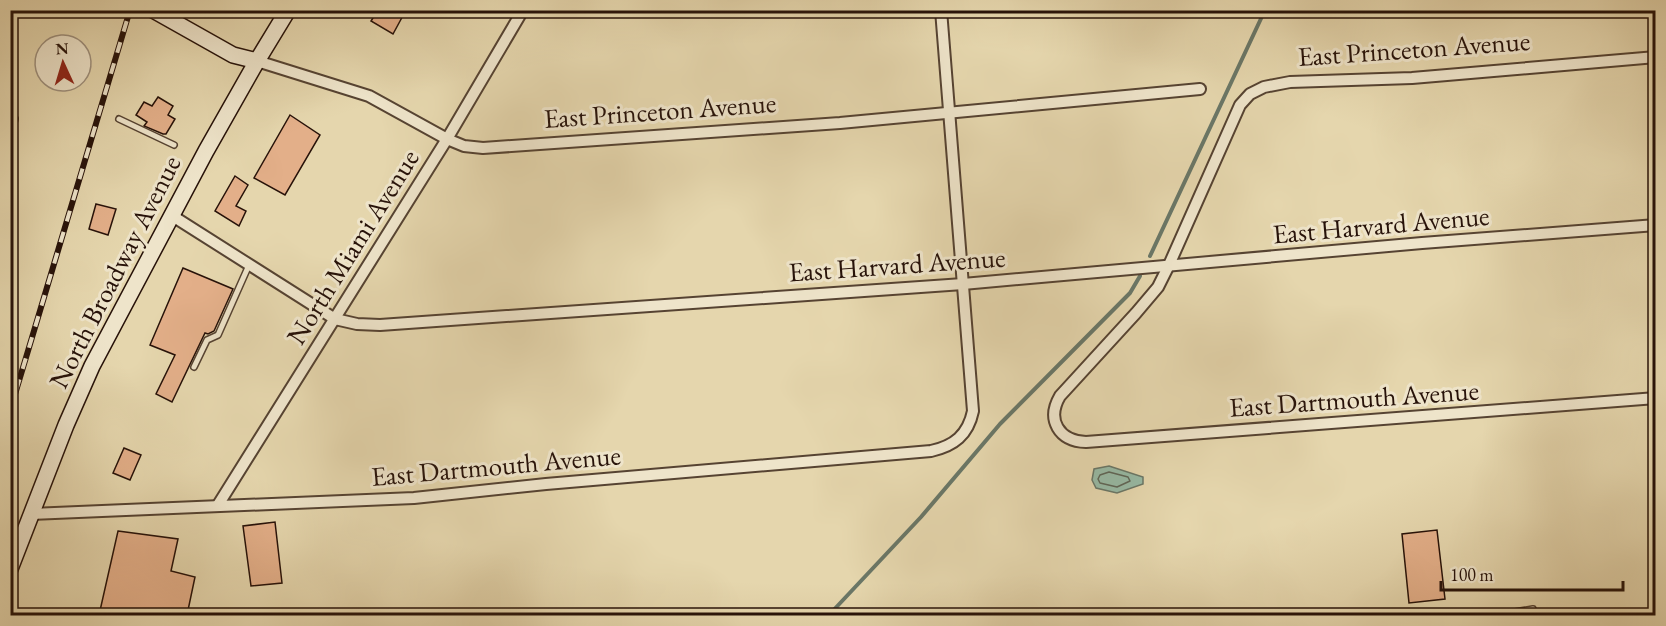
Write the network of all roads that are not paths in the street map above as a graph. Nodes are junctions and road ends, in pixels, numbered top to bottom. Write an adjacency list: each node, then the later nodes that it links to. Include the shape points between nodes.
1 (153, 10): 6 (main road, East Princeton Avenue, via 233,54)
2 (288, 10): 6 (main road, North Broadway Avenue)
3 (523, 10): 12 (street, North Miami Avenue)
4 (941, 10): 8 (street)
5 (1656, 57): 17 (street, East Princeton Avenue, via 1412,78 1290,82 1264,87 1240,105)
6 (257, 61): 12 (street, East Princeton Avenue, via 369,96); 14 (main road, North Broadway Avenue)
7 (1200, 89): 8 (street, East Princeton Avenue)
8 (949, 114): 12 (street, East Princeton Avenue, via 519,147 473,148); 18 (street)
9 (10, 118): 11 (lane, via 15,119)
10 (118, 119): 13 (lane)
11 (10, 137)
12 (447, 139): 19 (street, North Miami Avenue)
13 (174, 145)
14 (171, 215): 16 (street, East Harvard Avenue); 23 (main road, North Broadway Avenue, via 92,366)
15 (1656, 225): 17 (street, East Harvard Avenue)
16 (249, 265): 19 (street, East Harvard Avenue); 20 (lane, via 218,335 207,340)
17 (1169, 265): 18 (street, East Harvard Avenue); 21 (street, East Dartmouth Avenue, via 1158,287 1060,396 1054,412 1056,424 1072,440)
18 (963, 284): 19 (street, East Harvard Avenue, via 380,326); 22 (street, East Dartmouth Avenue, via 973,411 961,437 945,448 414,498)
19 (335, 319): 22 (street, North Miami Avenue)
20 (194, 367)
21 (1656, 398)
22 (218, 505): 23 (street, East Dartmouth Avenue)
23 (31, 514): 24 (main road, North Broadway Avenue)
24 (10, 569)
25 (1533, 609): 26 (lane)
26 (1491, 615)

